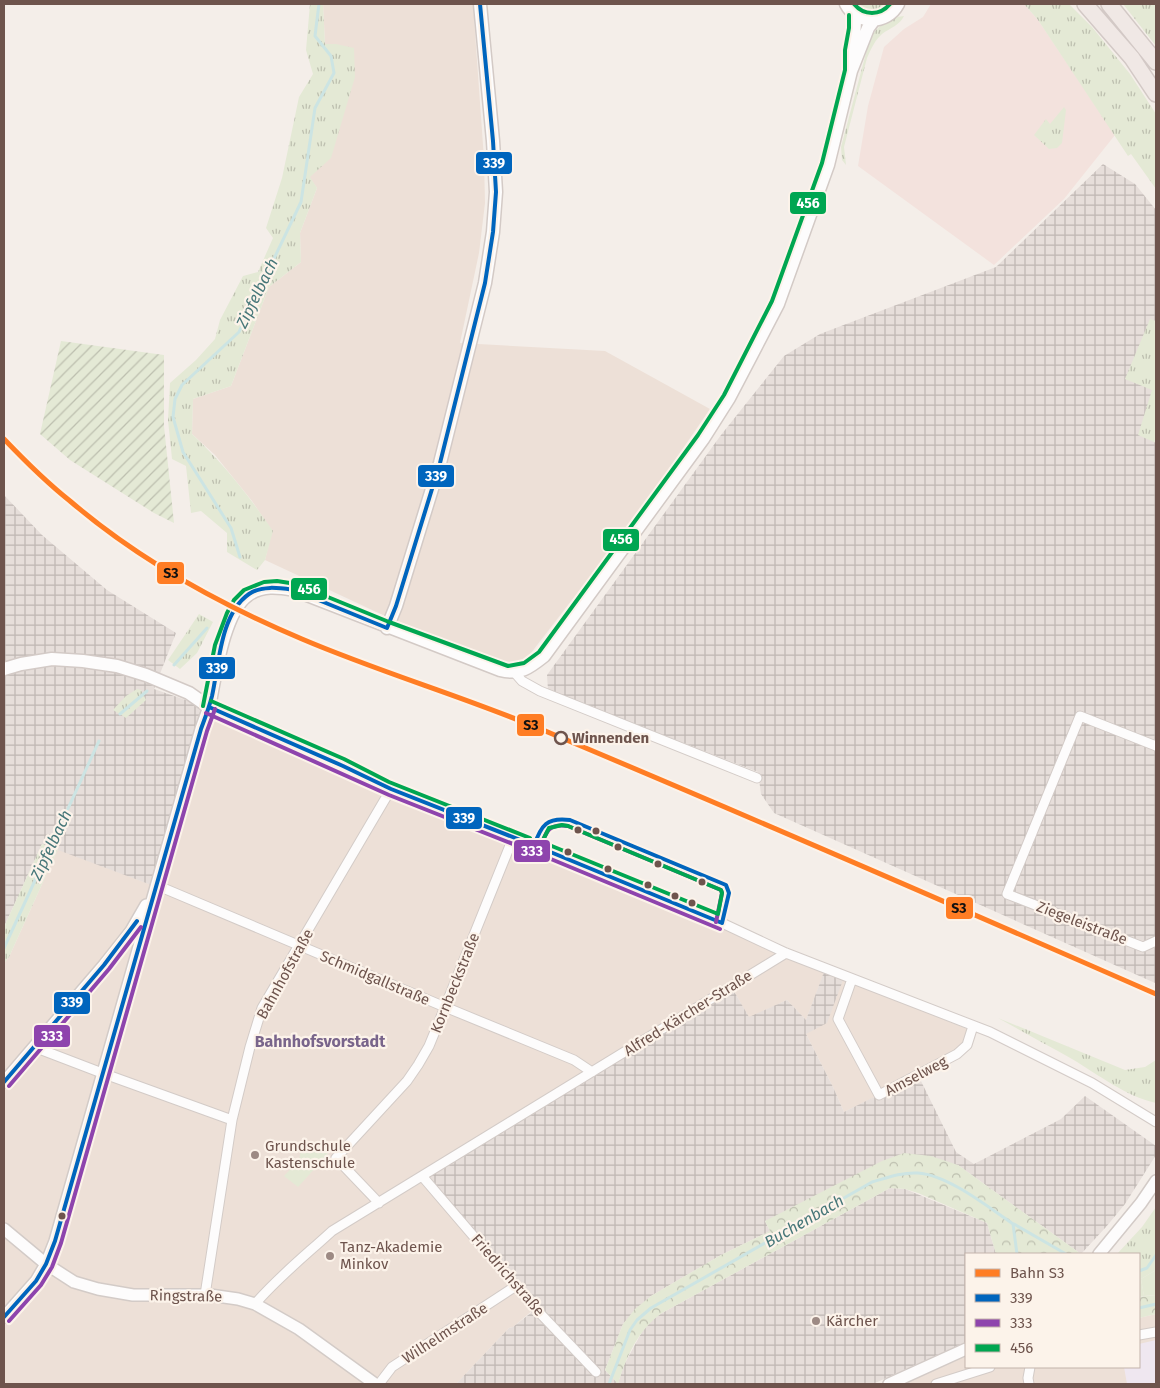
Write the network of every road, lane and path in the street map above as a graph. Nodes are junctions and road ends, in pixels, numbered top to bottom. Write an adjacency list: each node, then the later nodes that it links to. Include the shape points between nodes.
1 (480, 4): 11 (main road, via 494,141 496,183 492,242 485,283 440,462)
2 (846, 4): 6 (main road)
3 (898, 4): 7 (main road, via 890,14)
4 (1085, 4): 10 (highway, via 1132,58)
5 (1109, 4): 8 (highway)
6 (855, 15): 7 (main road); 9 (main road)
7 (874, 20): 9 (main road)
8 (1156, 62)
9 (851, 71): 13 (main road, via 828,165 778,304 729,398 703,439 544,656)
10 (1156, 94)
11 (388, 628): 13 (main road); 14 (main road, via 294,590 278,587 257,591 240,602 230,619)
12 (4, 669): 14 (main road, via 52,659 117,666 194,695)
13 (515, 673): 16 (street, via 532,688)
14 (209, 707): 17 (street); 19 (street)
15 (1156, 746): 20 (street, Ziegeleistraße, via 1080,716 1007,894 1144,947)
16 (756, 778)
17 (392, 789): 18 (street); 21 (street, Bahnhofstraße)
18 (513, 838): 22 (street); 24 (street, Kornbeckstraße)
19 (156, 885): 21 (street, Schmidgallstraße); 26 (street, via 131,931); 28 (street)
20 (1156, 941)
21 (300, 946): 24 (street, Schmidgallstraße); 30 (street, Bahnhofstraße, via 262,1008)
22 (786, 953): 23 (street); 27 (street, Alfred-Kärcher-Straße)
23 (852, 979): 25 (street); 25 (street, Amselweg, via 838,1019 879,1095 957,1054 967,1045)
24 (445, 1007): 27 (street, Schmidgallstraße, via 574,1060); 34 (street, Kornbeckstraße, via 429,1046 407,1081 339,1161)
25 (973, 1026): 31 (street, via 1092,1082)
26 (34, 1047): 28 (street); 29 (street)
27 (592, 1072): 32 (street, Alfred-Kärcher-Straße)
28 (102, 1073): 30 (street); 37 (street)
29 (4, 1082)
30 (232, 1120): 39 (street, Bahnhofstraße)
31 (1156, 1122)
32 (422, 1176): 34 (street, Alfred-Kärcher-Straße); 38 (street, Friedrichstraße)
33 (1156, 1181): 36 (street)
34 (379, 1203): 40 (street, Alfred-Kärcher-Straße, via 332,1231 285,1272)
35 (4, 1229): 37 (street, Ringstraße)
36 (1100, 1253)
37 (46, 1264): 39 (street, Ringstraße, via 74,1282 107,1290 133,1295); 41 (street, via 36,1281)
38 (516, 1286): 47 (street, Friedrichstraße); 48 (street, Wilhelmstraße, via 392,1367)
39 (205, 1295): 40 (street, Ringstraße)
40 (255, 1304): 48 (street, Ringstraße, via 289,1323)
41 (4, 1317)
42 (1156, 1332): 43 (street)
43 (1140, 1335)
44 (965, 1350): 49 (street)
45 (987, 1368): 50 (street)
46 (1030, 1368): 51 (street)
47 (596, 1372)
48 (377, 1384)
49 (889, 1384)
50 (936, 1384)
51 (1029, 1384)

